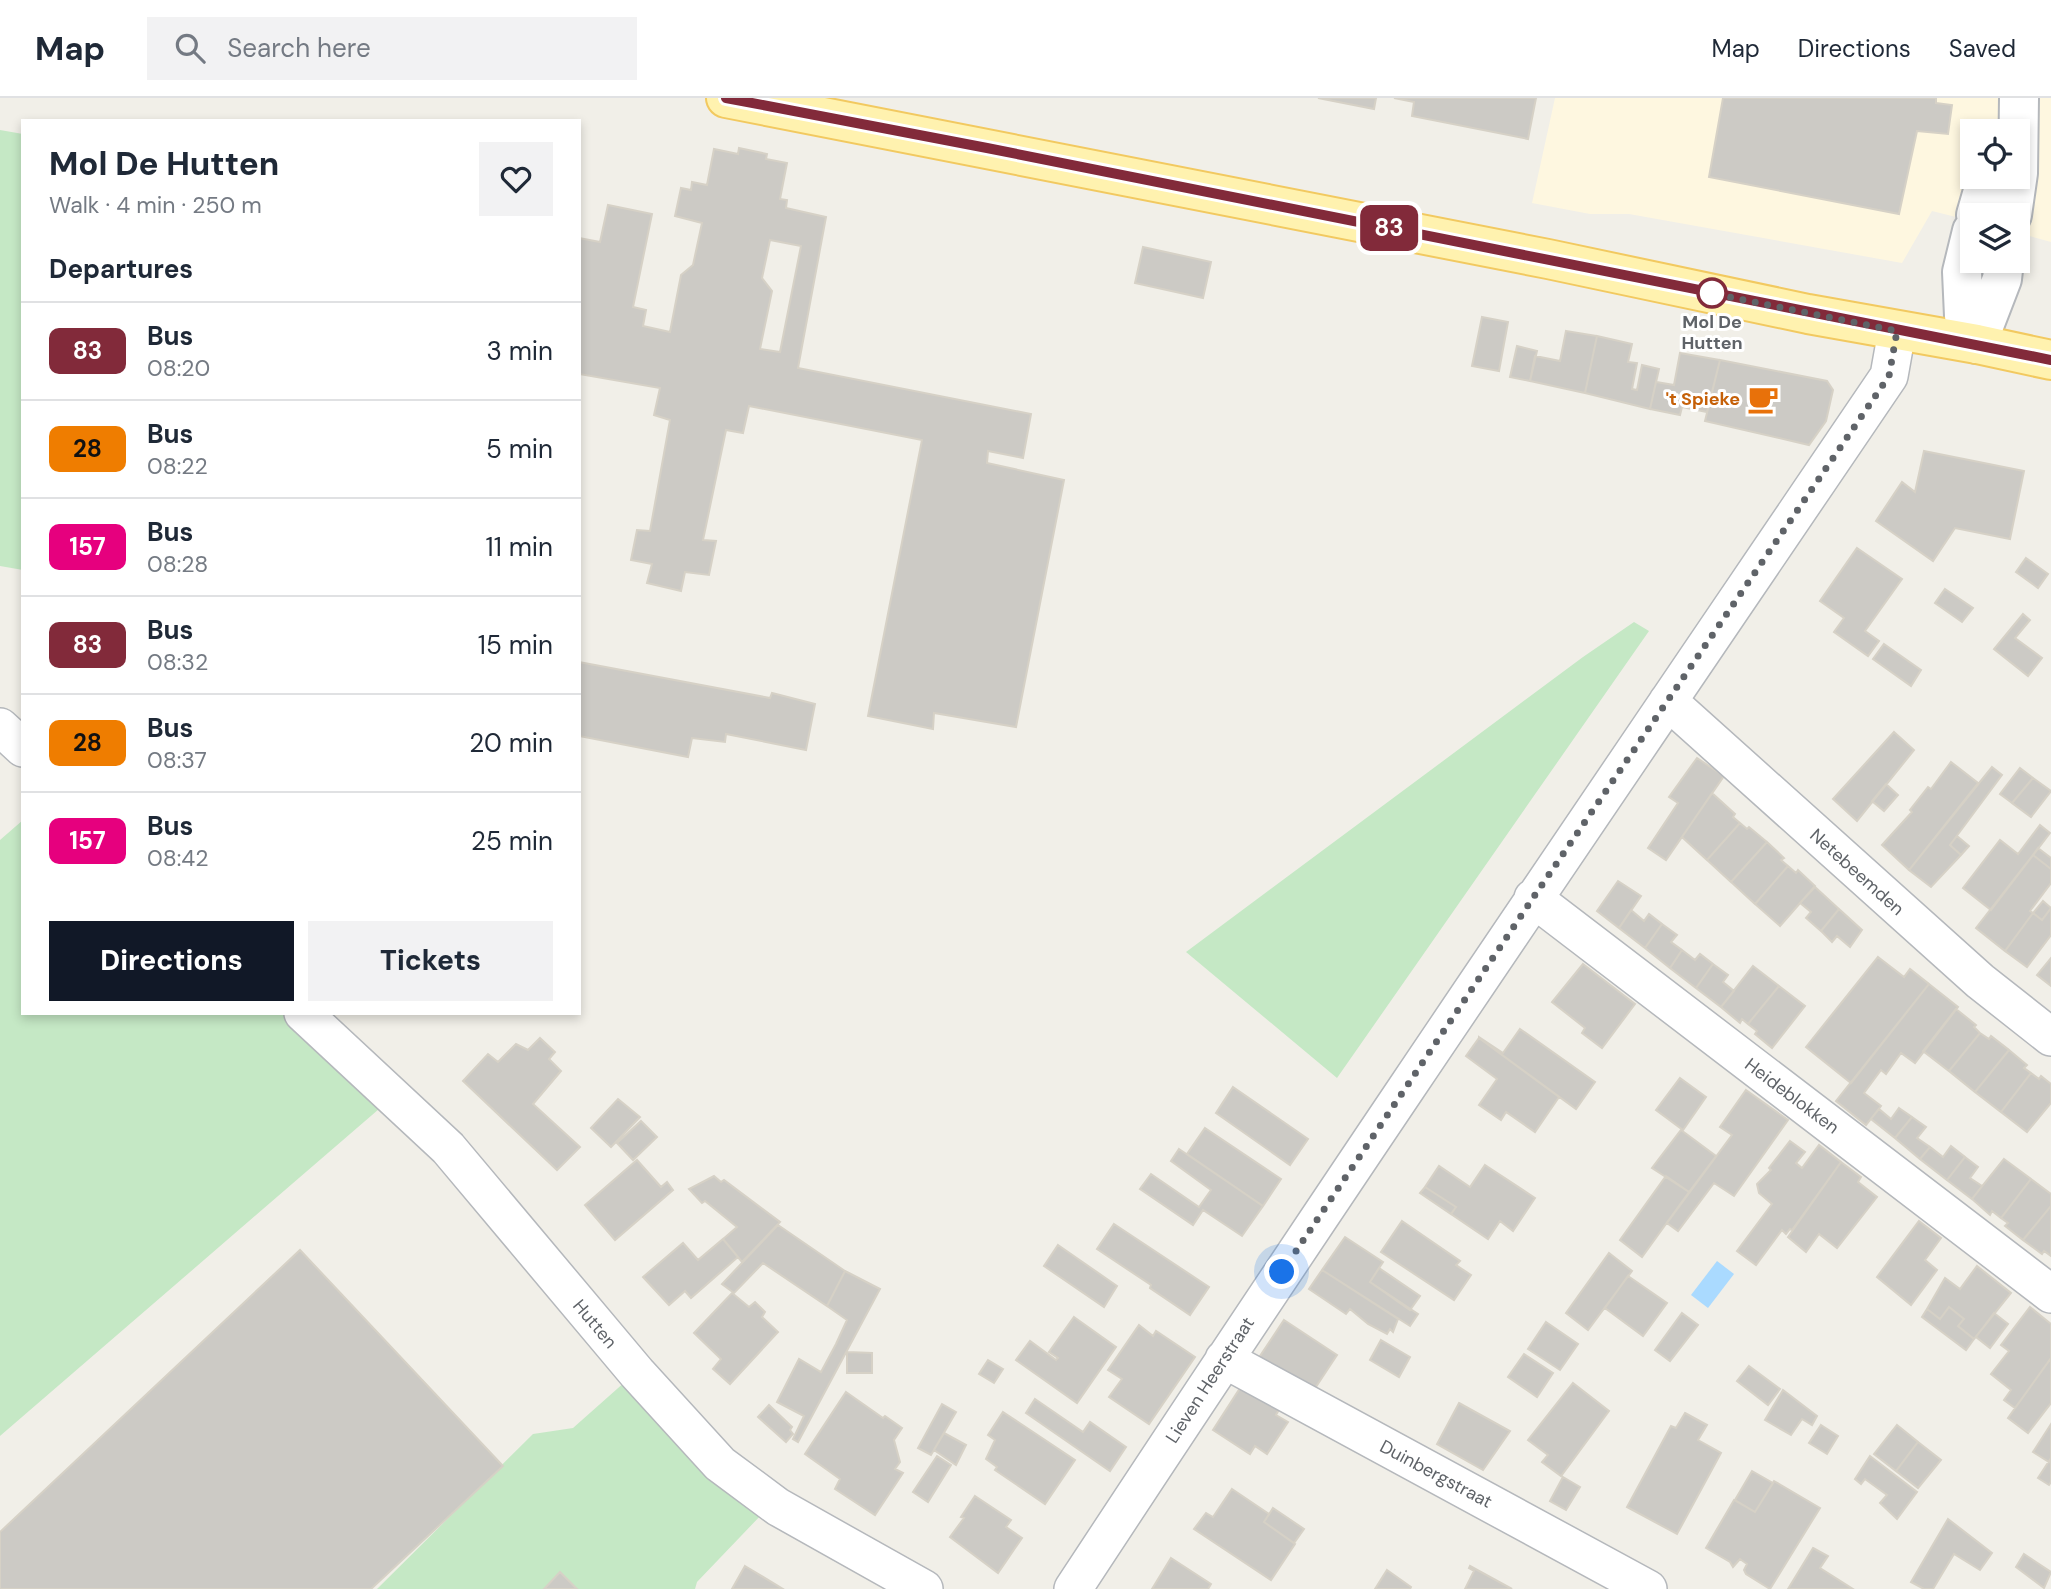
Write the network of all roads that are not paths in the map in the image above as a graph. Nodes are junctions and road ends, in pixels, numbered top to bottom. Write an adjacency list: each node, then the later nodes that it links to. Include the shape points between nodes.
1 (2008, 98): 4 (street)
2 (2019, 98): 5 (street)
3 (745, 100): 8 (main road)
4 (2002, 119)
5 (2014, 203)
6 (1962, 273): 9 (street, via 1964,316)
7 (2003, 273): 9 (street)
8 (1897, 331): 9 (main road); 11 (street, Lieven Heerstraat, via 1889,376)
9 (1977, 344): 10 (main road)
10 (2051, 360)
11 (1668, 701): 14 (street, Lieven Heerstraat); 16 (street, Netebeemden, via 1980,981)
12 (0, 727): 13 (street)
13 (21, 746)
14 (1533, 898): 17 (street, Heideblokken); 18 (street, Lieven Heerstraat)
15 (305, 1015): 19 (street, Hutten, via 448,1149 720,1464 778,1507)
16 (2051, 1037)
17 (2051, 1294)
18 (1224, 1359): 20 (street, Lieven Heerstraat); 21 (street, Duinbergstraat)
19 (924, 1589)
20 (1073, 1589)
21 (1648, 1589)

